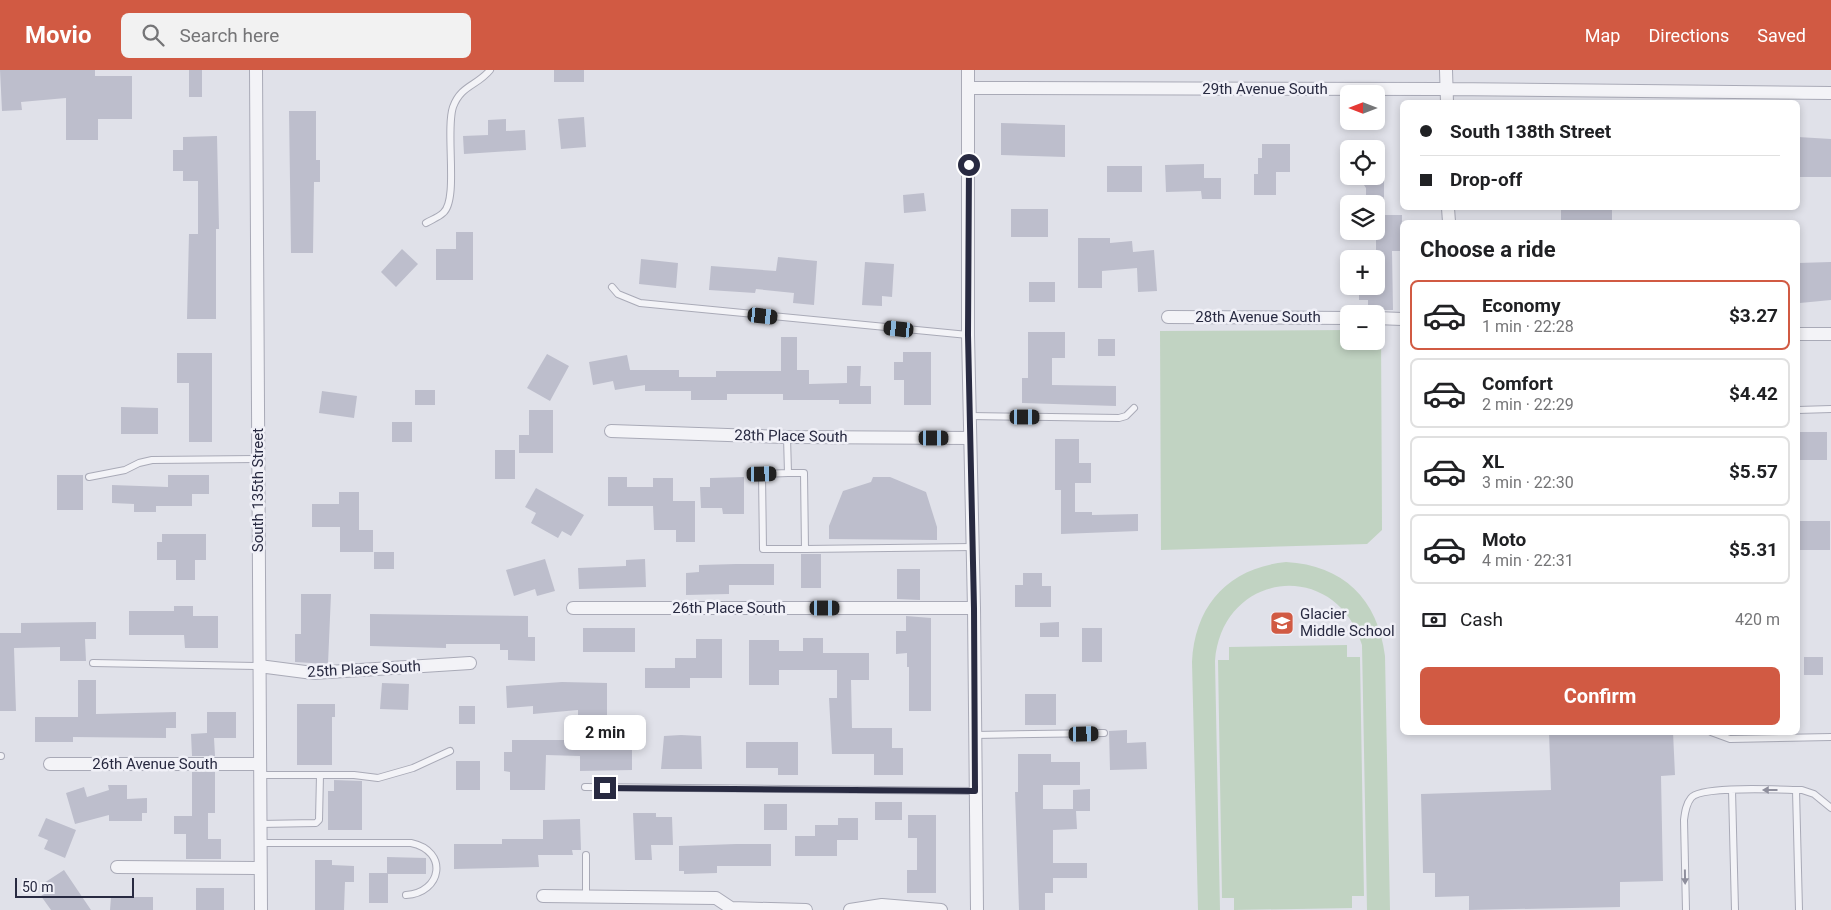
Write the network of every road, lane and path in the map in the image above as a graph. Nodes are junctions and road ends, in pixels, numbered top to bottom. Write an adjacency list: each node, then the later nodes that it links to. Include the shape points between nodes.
1 (256, 70): 25 (street, South 135th Street)
2 (490, 70): 9 (lane, via 461,91 453,108 450,199 444,213)
3 (968, 70): 5 (street)
4 (1446, 70): 6 (street)
5 (969, 88): 6 (street, 29th Avenue South); 17 (street)
6 (1446, 89): 7 (street, 29th Avenue South); 8 (street)
7 (1831, 93)
8 (1447, 100)
9 (426, 223)
10 (612, 287): 17 (lane, via 618,294 640,303)
11 (1168, 317): 12 (street, 28th Avenue South)
12 (1340, 318)
13 (1385, 318): 14 (street)
14 (1400, 319)
15 (1800, 334): 16 (street)
16 (1831, 334)
17 (968, 335): 21 (street)
18 (1134, 408): 21 (lane, via 1119,418)
19 (1831, 409): 20 (lane)
20 (1800, 410)
21 (970, 416): 24 (street)
22 (611, 431): 23 (street, 28th Place South)
23 (787, 437): 24 (street, 28th Place South); 26 (lane)
24 (970, 438): 28 (street)
25 (258, 459): 27 (lane, via 152,460 125,470); 34 (street, South 135th Street)
26 (788, 474): 29 (lane, via 804,473); 29 (lane, via 762,474 763,550)
27 (89, 477)
28 (973, 547): 29 (lane); 31 (street)
29 (805, 549)
30 (573, 608): 31 (street, 26th Place South)
31 (974, 608): 36 (street)
32 (93, 663): 34 (lane)
33 (470, 663): 34 (street, 25th Place South, via 313,673)
34 (259, 666): 41 (street, South 135th Street)
35 (1104, 733): 36 (lane)
36 (975, 735): 46 (street)
37 (1719, 735): 38 (lane, via 1730,739)
38 (1831, 737)
39 (450, 751): 42 (lane, via 389,776)
40 (50, 764): 41 (street, 26th Avenue South)
41 (260, 769): 42 (lane); 48 (street, South 135th Street)
42 (320, 775): 48 (lane, via 319,820 316,823)
43 (585, 788): 46 (lane)
44 (1732, 790): 45 (lane, one-way to 44); 62 (lane, one-way to 62, via 1698,793 1691,797 1685,810); 63 (lane)
45 (1796, 790): 47 (lane, via 1814,794); 64 (lane)
46 (975, 791): 61 (street)
47 (1831, 808)
48 (260, 824): 49 (street, South 135th Street)
49 (260, 843): 52 (street, South 135th Street); 53 (lane, via 411,843 424,846 433,854 437,871 430,887 418,894)
50 (586, 855): 55 (lane)
51 (117, 867): 52 (street)
52 (260, 868): 57 (street, South 135th Street)
53 (406, 895)
54 (543, 896): 55 (street)
55 (586, 897): 56 (street, via 716,898)
56 (731, 909): 58 (street)
57 (261, 910)
58 (806, 910)
59 (850, 910): 60 (street, via 882,905)
60 (941, 910)
61 (977, 910)
62 (1686, 910)
63 (1735, 910)
64 (1799, 910)

